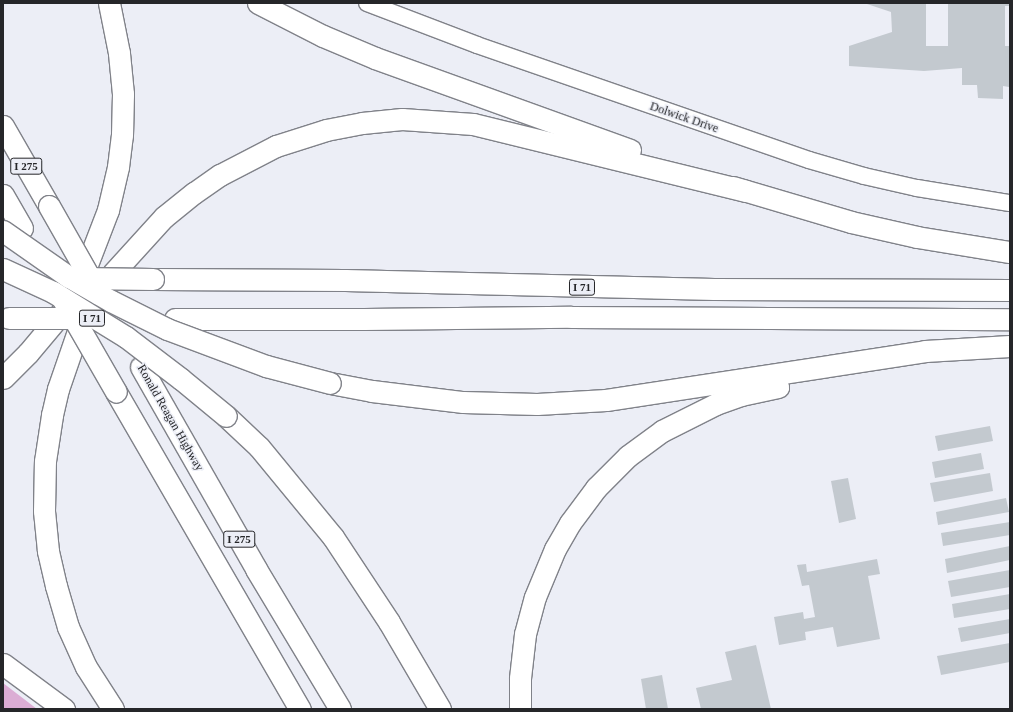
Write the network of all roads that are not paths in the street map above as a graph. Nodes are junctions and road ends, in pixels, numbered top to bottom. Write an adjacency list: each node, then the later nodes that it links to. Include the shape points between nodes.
1 (109, 3): 17 (highway, via 119,53 123,94 118,167 108,210 83,275 59,316)
2 (258, 3): 5 (highway, via 322,36 374,58)
3 (367, 3): 7 (main road, Dolwick Drive, via 477,45 809,160 864,176)
4 (3, 126): 22 (highway, Ronald Reagan Highway / I 275, bridge, via 268,589)
5 (746, 191): 9 (highway, via 851,222 916,237); 20 (highway, via 493,128 443,121 402,120 362,123 326,130 276,146 220,175 194,192 164,217 113,273 95,300 78,331 56,395 52,415 45,461 44,511 48,551 68,627 86,668)
6 (3, 195): 8 (highway, I 275)
7 (1010, 203)
8 (13, 229): 16 (highway, bridge, via 69,277 167,328 266,366 372,391 463,402 537,404 606,400); 21 (highway, I 275, bridge, via 116,392)
9 (1010, 252)
10 (3, 269): 23 (highway, bridge, via 53,292 126,337 226,416 259,447 334,537 389,622)
11 (3, 278): 12 (highway, I 71, bridge, via 345,280 714,289)
12 (1010, 290)
13 (6, 318): 14 (highway, I 71, bridge)
14 (1010, 319)
15 (1010, 346): 16 (highway)
16 (925, 351): 24 (highway, via 898,365 764,389 716,404 662,431 628,456 596,488 570,523 542,577 525,634 520,678)
17 (3, 378)
18 (3, 664): 19 (highway)
19 (64, 709)
20 (113, 709)
21 (300, 709)
22 (340, 709)
23 (440, 709)
24 (520, 709)

